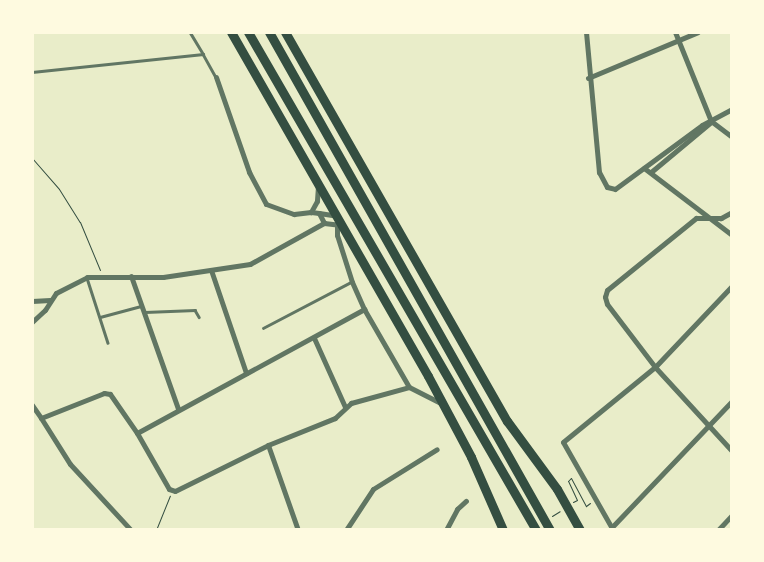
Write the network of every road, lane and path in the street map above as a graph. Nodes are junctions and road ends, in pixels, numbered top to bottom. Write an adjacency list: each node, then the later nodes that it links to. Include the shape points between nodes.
1 (190, 32): 13 (lane)
2 (224, 32): 12 (highway)
3 (231, 32): 12 (highway)
4 (248, 32): 73 (highway)
5 (269, 32): 74 (highway)
6 (284, 32): 14 (highway)
7 (292, 32): 14 (highway)
8 (586, 32): 17 (street)
9 (675, 32): 11 (street)
10 (698, 32): 11 (street)
11 (678, 41): 17 (street); 19 (street)
12 (240, 49): 24 (highway)
13 (203, 54): 15 (lane); 16 (lane)
14 (306, 67): 75 (highway, via 507,421 557,489)
15 (32, 72)
16 (216, 77): 25 (street, via 249,172 266,204 294,214)
17 (588, 78): 22 (street, via 601,180 614,189)
18 (732, 109): 19 (street)
19 (711, 121): 20 (street); 22 (street); 23 (street)
20 (732, 137)
21 (32, 158): 32 (path, via 59,189 80,222)
22 (644, 168): 23 (street)
23 (650, 172): 28 (street)
24 (314, 176): 25 (street, via 318,194); 29 (highway)
25 (311, 212): 27 (street)
26 (732, 212): 28 (street, via 721,218)
27 (319, 213): 29 (street); 30 (street)
28 (711, 218): 31 (street); 49 (street, via 696,218 608,290 607,304)
29 (338, 221): 30 (street); 36 (street); 53 (highway)
30 (324, 223): 33 (street, via 250,264)
31 (732, 235)
32 (97, 264)
33 (212, 270): 34 (street, via 163,277); 50 (street)
34 (132, 276): 35 (street); 40 (street)
35 (87, 277): 38 (street, via 56,293); 44 (lane)
36 (352, 282): 41 (street); 46 (lane)
37 (732, 286): 49 (street)
38 (50, 300): 39 (street); 45 (street)
39 (32, 301)
40 (142, 306): 42 (street); 44 (lane)
41 (364, 309): 47 (street); 51 (street)
42 (144, 312): 43 (lane, via 195,310); 56 (street)
43 (199, 317)
44 (100, 318): 48 (lane)
45 (32, 322)
46 (263, 328)
47 (314, 338): 50 (street); 55 (street)
48 (108, 343)
49 (655, 367): 58 (street); 66 (street, via 563,442)
50 (246, 373): 56 (street)
51 (409, 387): 53 (street); 55 (street, via 372,395)
52 (732, 400): 58 (street)
53 (442, 403): 72 (highway, via 471,456)
54 (32, 405): 57 (street)
55 (345, 407): 60 (street, via 335,418)
56 (178, 409): 59 (street)
57 (41, 418): 59 (street, via 104,392 110,394); 67 (street, via 70,464)
58 (706, 426): 62 (street); 66 (street)
59 (137, 432): 63 (street)
60 (268, 445): 63 (street); 69 (street)
61 (437, 449): 70 (street, via 373,489)
62 (732, 451)
63 (171, 491): 68 (path)
64 (466, 501): 71 (street, via 457,509)
65 (732, 515): 76 (street)
66 (612, 528)
67 (131, 530)
68 (156, 530)
69 (298, 530)
70 (346, 530)
71 (446, 530)
72 (503, 530)
73 (536, 530)
74 (550, 530)
75 (580, 530)
76 (718, 530)

